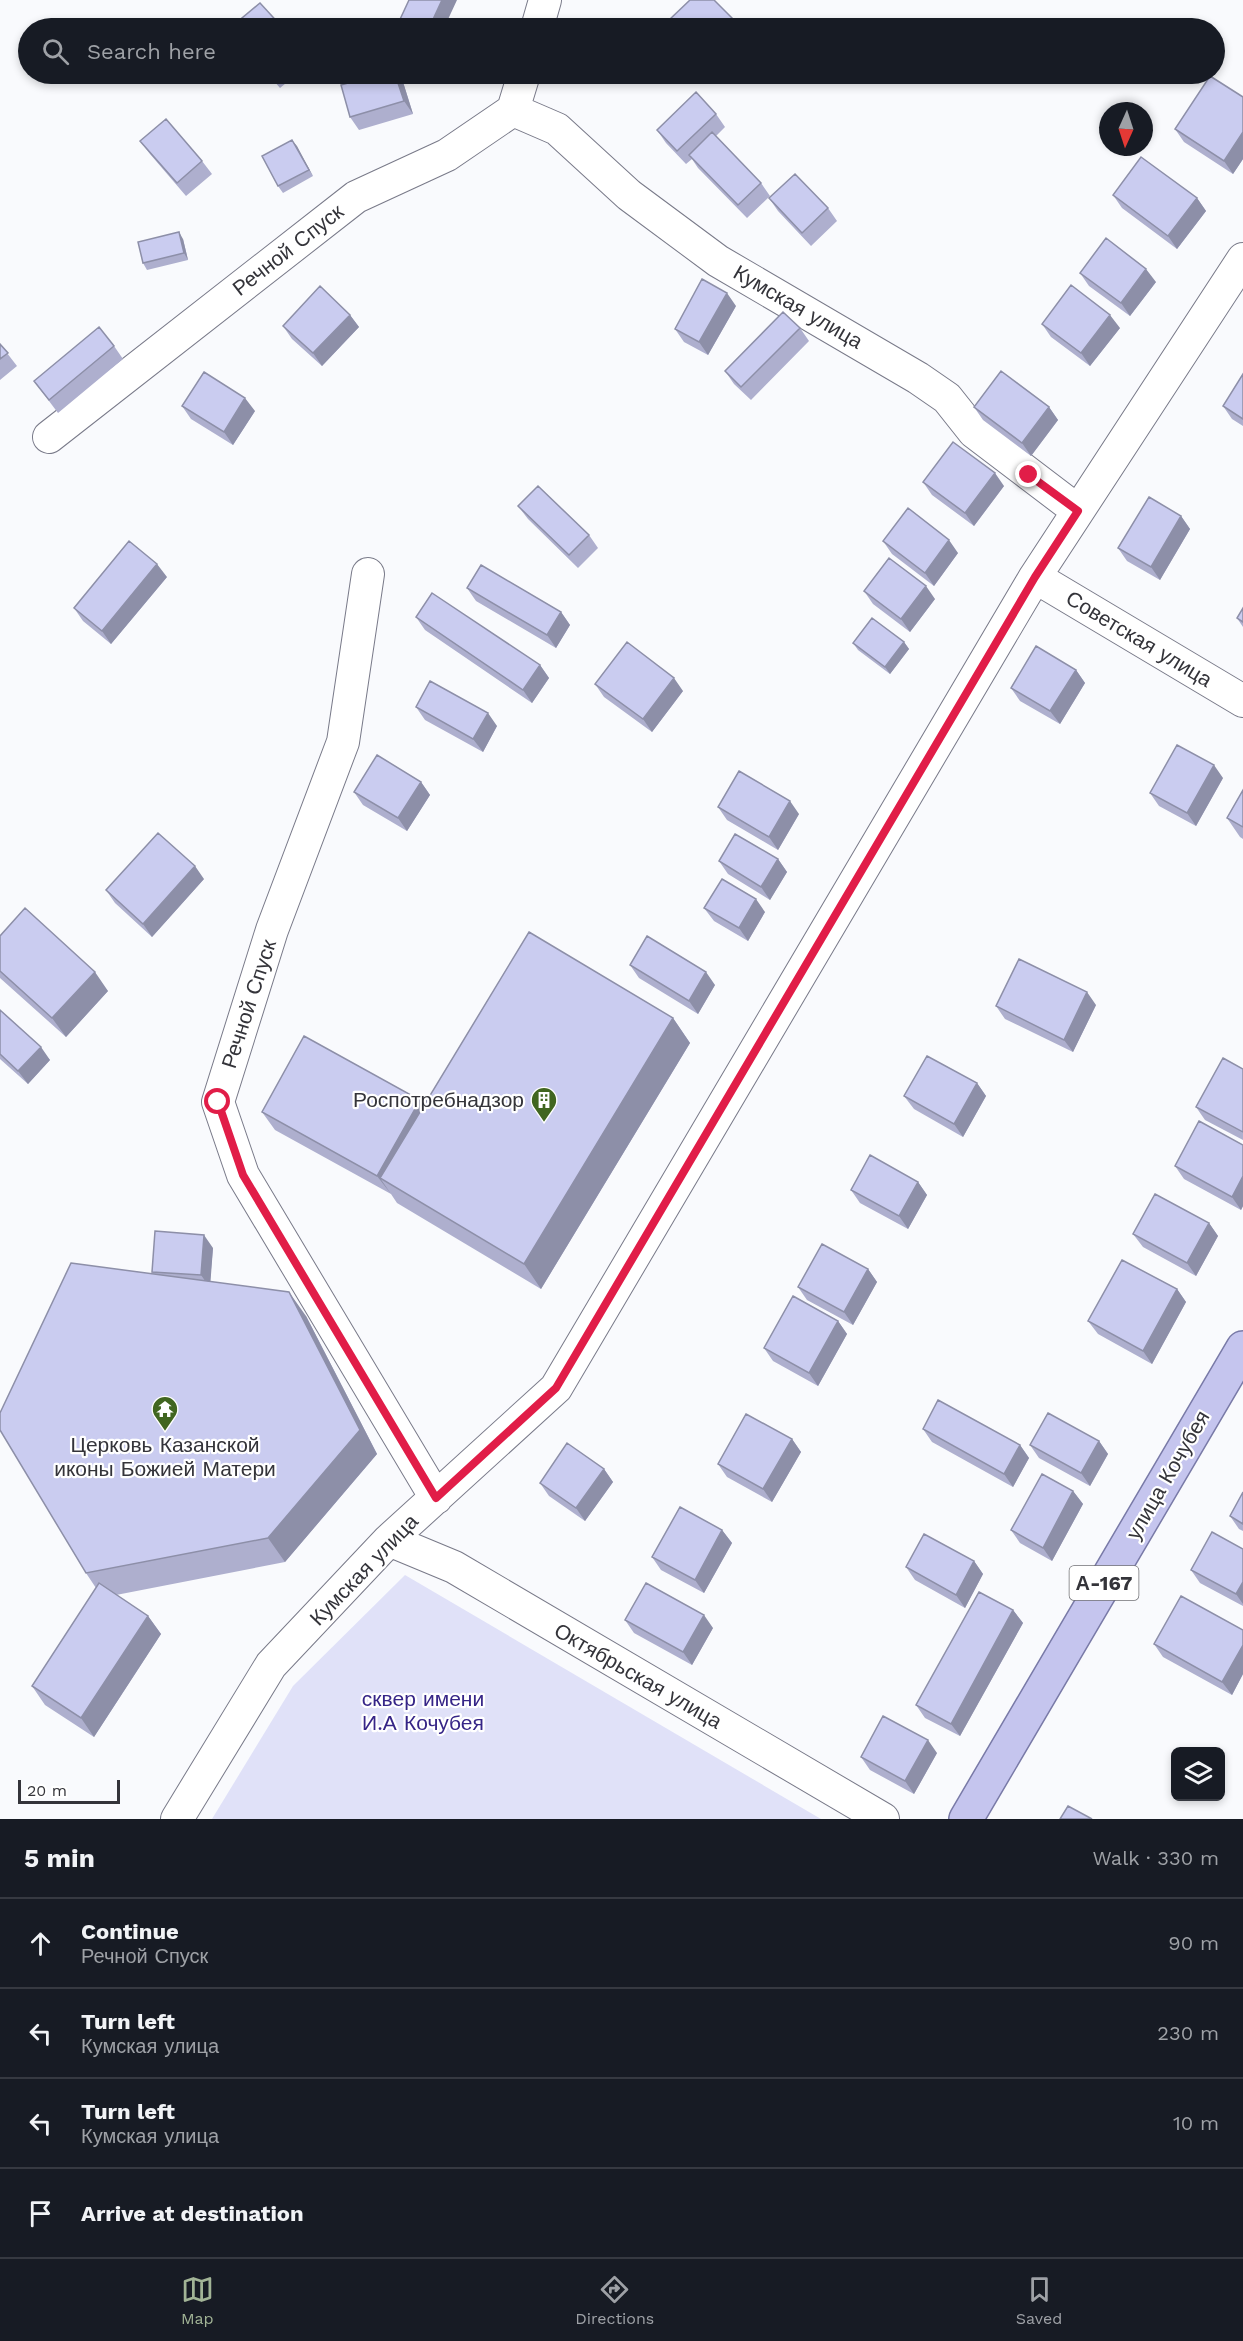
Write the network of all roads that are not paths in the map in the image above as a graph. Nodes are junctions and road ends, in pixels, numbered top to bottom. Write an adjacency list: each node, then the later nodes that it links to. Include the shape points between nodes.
1 (545, 0): 2 (street)
2 (540, 18)
3 (521, 84): 4 (street)
4 (513, 110): 6 (street, Речной Спуск, via 447,155 356,197); 7 (street, Кумская улица, via 557,129 629,195 718,261 947,398 974,432)
5 (1243, 259): 7 (street, Кумская улица)
6 (49, 437)
7 (1078, 511): 9 (street, Кумская улица)
8 (368, 574): 12 (street, Речной Спуск, via 343,742 272,930 218,1102 243,1175)
9 (1035, 577): 10 (street, Советская улица); 12 (street, Кумская улица, via 556,1388)
10 (1243, 701)
11 (1243, 1348): 16 (main road, улица Кочубея / А-167)
12 (436, 1498): 13 (street, Кумская улица)
13 (390, 1540): 14 (street, Кумская улица, via 271,1665); 15 (street, Октябрьская улица, via 454,1567)
14 (177, 1819)
15 (883, 1819)
16 (966, 1819)

